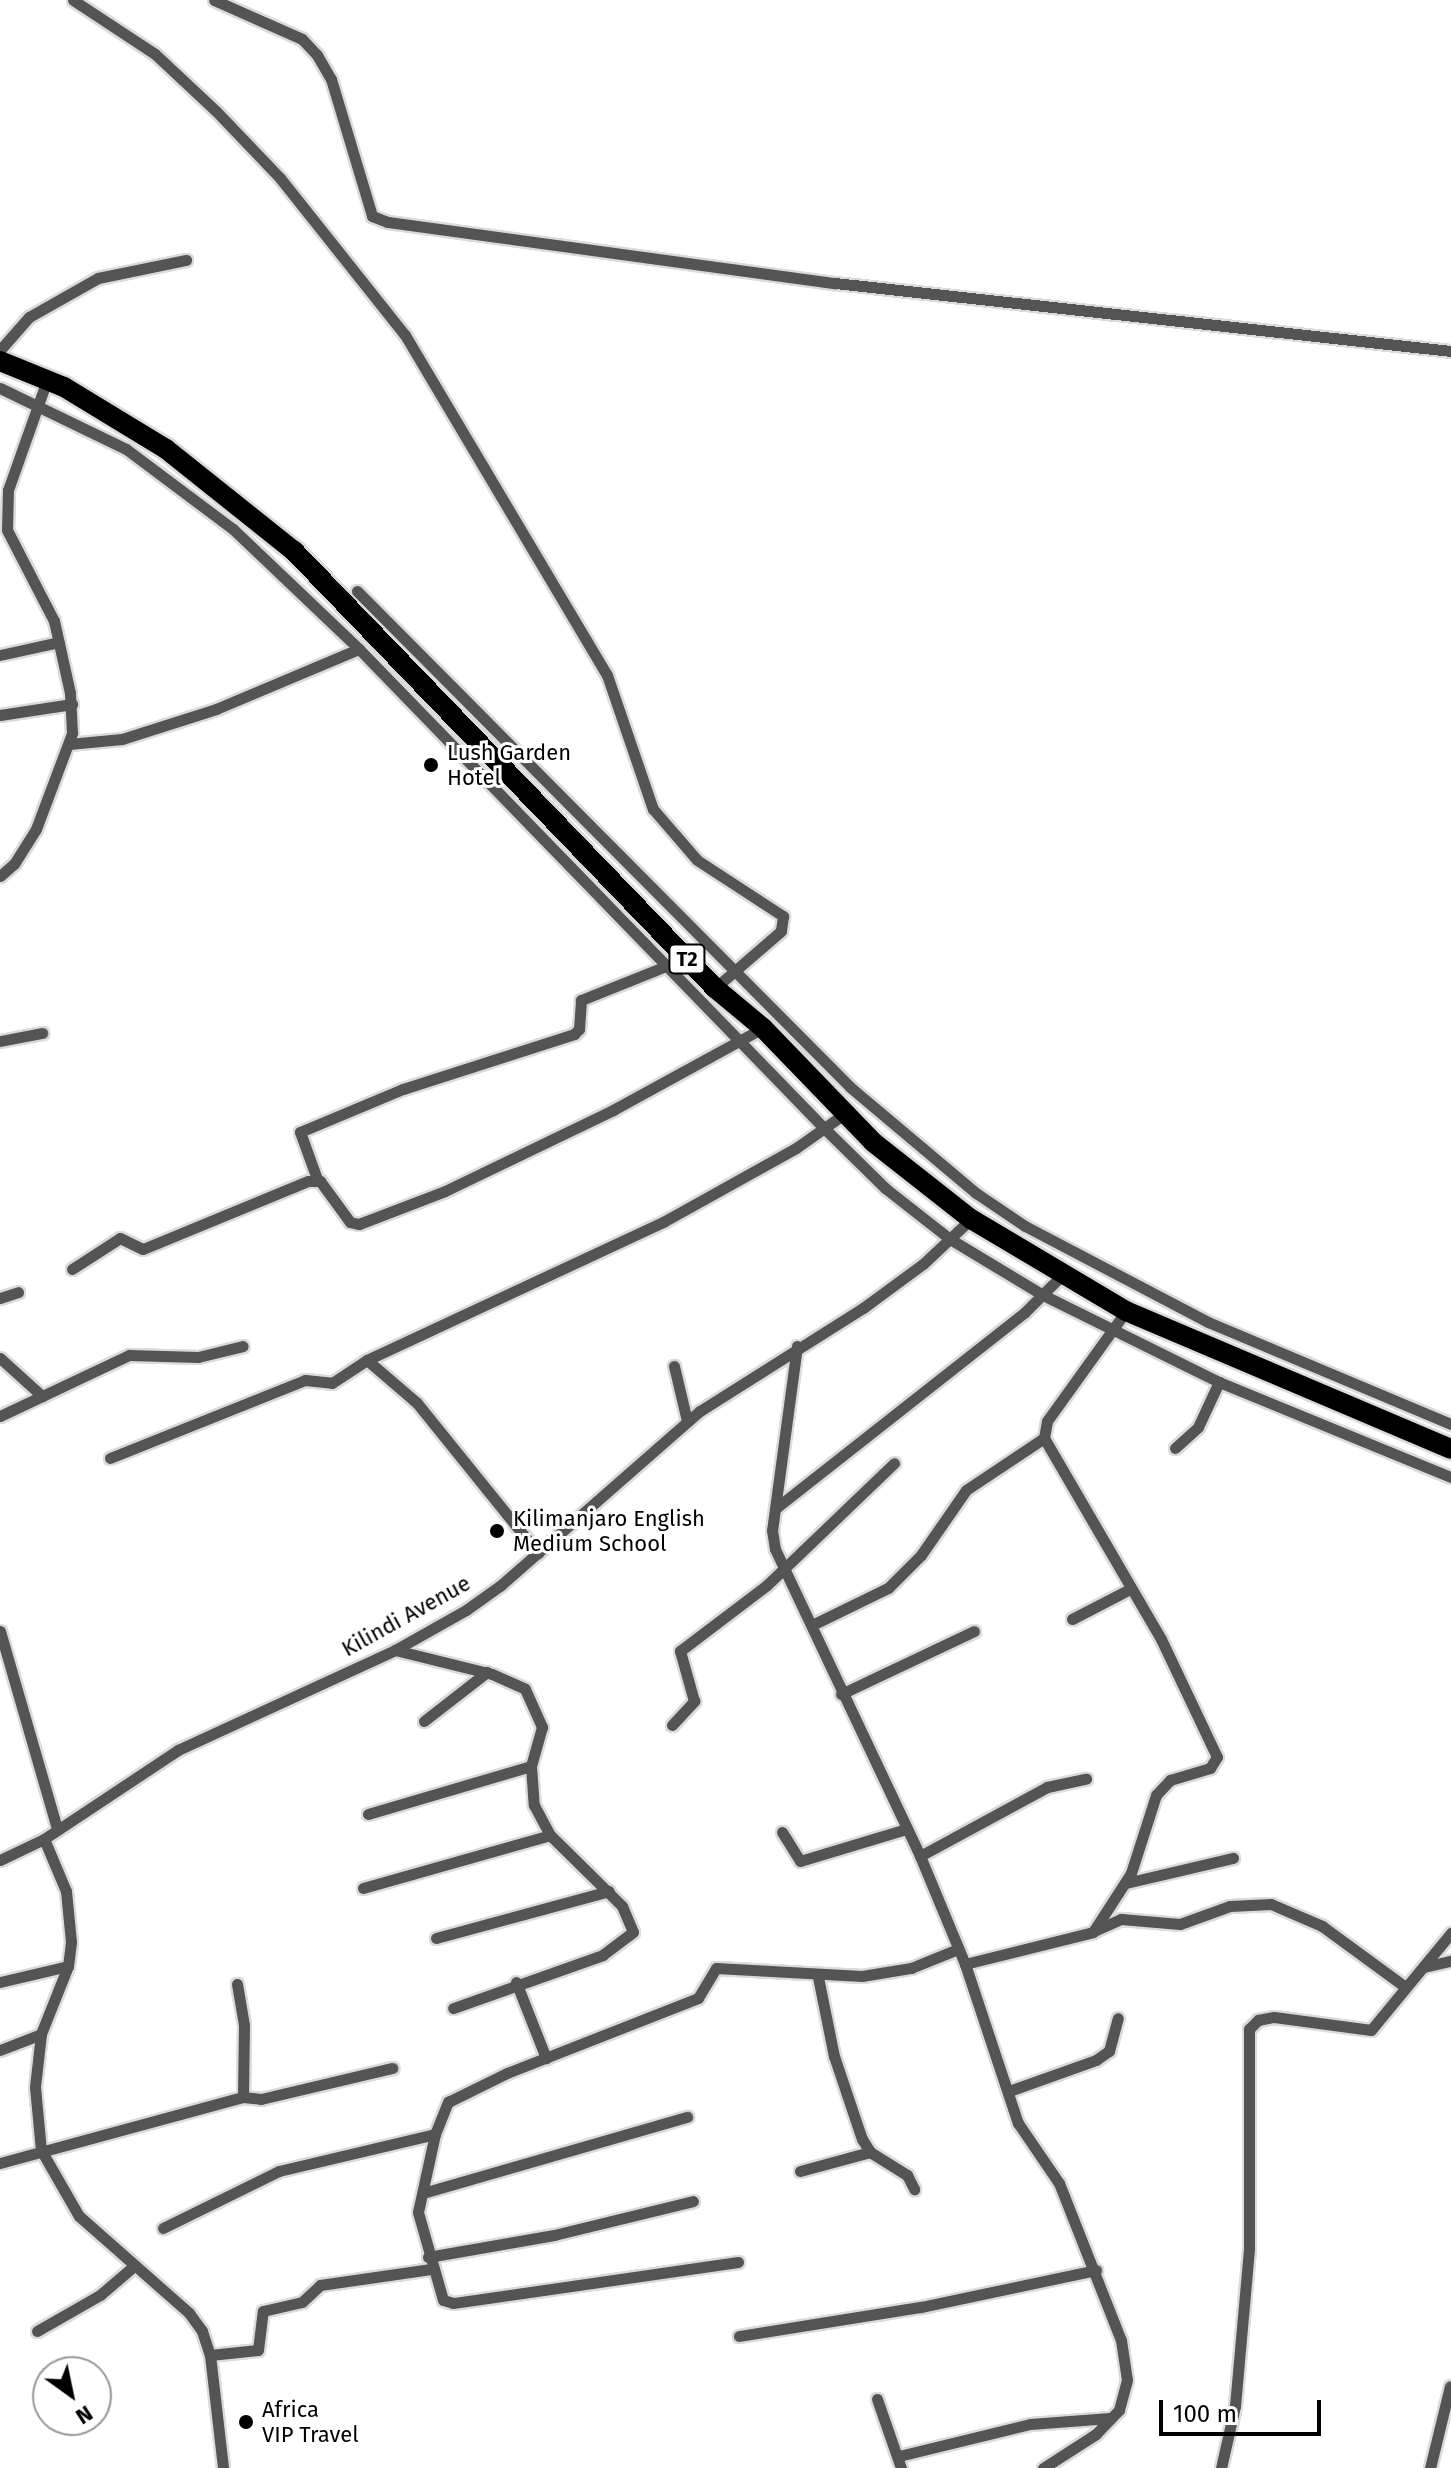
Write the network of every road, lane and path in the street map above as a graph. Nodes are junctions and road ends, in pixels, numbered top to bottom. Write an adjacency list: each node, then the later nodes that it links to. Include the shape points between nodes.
1 (73, 0): 21 (street, via 145,46 216,111 280,178 405,335 607,675 653,809 697,860 783,916 783,929)
2 (214, 0): 5 (street, via 302,39 317,55 331,79 372,216 388,222 849,285)
3 (186, 260): 4 (street, via 98,278 29,317)
4 (0, 350)
5 (1451, 351)
6 (0, 361): 7 (highway, T2)
7 (47, 380): 9 (street); 19 (highway, T2, via 166,449 294,551)
8 (0, 388): 9 (street)
9 (38, 407): 10 (street); 13 (street, via 80,423 161,474 233,529)
10 (4, 492): 12 (street, via 7,530 40,591)
11 (357, 591): 21 (street)
12 (59, 642): 14 (street); 15 (street)
13 (359, 649): 17 (street, via 216,709 122,739); 20 (street)
14 (0, 655)
15 (72, 704): 16 (street); 17 (street)
16 (0, 715)
17 (69, 744): 18 (street, via 36,829)
18 (0, 876)
19 (686, 958): 20 (street); 22 (highway, T2)
20 (666, 969): 26 (street); 29 (street, via 581,1000 574,1034 403,1089 301,1131 298,1138)
21 (735, 969): 22 (street); 48 (street, via 870,1105 997,1209 1208,1322)
22 (715, 988): 23 (highway, T2)
23 (763, 1028): 26 (street); 27 (highway, T2)
24 (42, 1033): 25 (street)
25 (0, 1041)
26 (740, 1044): 28 (street); 29 (street, via 445,1191 359,1224 350,1222)
27 (844, 1114): 28 (street); 30 (highway, T2)
28 (824, 1128): 31 (street, via 885,1188); 42 (street, via 663,1222)
29 (317, 1179): 32 (street, via 143,1249 120,1238)
30 (971, 1219): 31 (street, Kilindi Avenue); 33 (highway, T2)
31 (950, 1239): 35 (street); 40 (street, Kilindi Avenue, via 863,1308)
32 (72, 1269)
33 (1061, 1276): 35 (street); 37 (highway, T2)
34 (18, 1292): 36 (street)
35 (1043, 1295): 38 (street); 55 (street)
36 (0, 1298)
37 (1126, 1311): 38 (street); 51 (highway, T2)
38 (1113, 1331): 44 (street); 49 (street, via 1047,1421)
39 (243, 1346): 45 (street, via 198,1357 129,1355)
40 (797, 1346): 47 (street, Kilindi Avenue); 55 (street)
41 (0, 1358): 45 (street)
42 (367, 1360): 52 (street, via 332,1383 305,1380); 56 (street, via 417,1403)
43 (674, 1366): 47 (street)
44 (1219, 1382): 50 (street, via 1198,1427); 54 (street)
45 (42, 1396): 46 (street)
46 (0, 1416)
47 (687, 1421): 56 (street, Kilindi Avenue)
48 (1451, 1424)
49 (1044, 1438): 58 (street); 60 (street, via 966,1490 921,1555 888,1588)
50 (1175, 1448)
51 (1451, 1449)
52 (110, 1458)
53 (894, 1463): 57 (street)
54 (1451, 1477)
55 (776, 1508): 57 (street, via 772,1530)
56 (538, 1553): 63 (street, Kilindi Avenue, via 466,1610)
57 (783, 1566): 60 (street); 67 (street, via 760,1591 680,1651 694,1701)
58 (1130, 1589): 59 (street); 79 (street, via 1191,1696 1195,1720 1217,1757 1210,1768 1170,1780 1156,1795)
59 (1072, 1619)
60 (812, 1625): 65 (street)
61 (0, 1631): 71 (street)
62 (974, 1631): 65 (street)
63 (395, 1650): 64 (street); 71 (street, Kilindi Avenue, via 178,1750)
64 (487, 1672): 66 (street); 68 (street, via 513,1681 533,1700 542,1727)
65 (841, 1694): 72 (street)
66 (424, 1721)
67 (672, 1725)
68 (531, 1766): 70 (street); 74 (street, via 534,1805)
69 (1086, 1779): 76 (street, via 1047,1787)
70 (368, 1814)
71 (57, 1828): 75 (street, Kilindi Avenue)
72 (906, 1829): 73 (street, via 800,1861); 76 (street)
73 (782, 1832)
74 (550, 1835): 80 (street); 81 (street)
75 (44, 1839): 78 (street, Kilindi Avenue); 88 (street, via 66,1891 71,1919)
76 (920, 1856): 85 (street)
77 (1233, 1858): 79 (street)
78 (0, 1860)
79 (1126, 1883): 82 (street)
80 (363, 1888)
81 (609, 1891): 84 (street); 92 (street, via 631,1920 629,1940 603,1955)
82 (1093, 1932): 87 (street); 94 (street, via 1121,1919 1180,1924 1230,1906 1271,1904 1322,1926)
83 (1451, 1933): 89 (street)
84 (436, 1938)
85 (958, 1949): 87 (street); 90 (street, via 893,1973)
86 (1451, 1961): 89 (street)
87 (965, 1964): 101 (street)
88 (68, 1966): 91 (street); 97 (street)
89 (1423, 1967): 94 (street)
90 (818, 1977): 99 (street, via 716,1968 698,1998); 106 (street, via 834,2056)
91 (0, 1982)
92 (516, 1982): 95 (street); 99 (street)
93 (237, 1984): 102 (street, via 244,2025)
94 (1404, 1986): 126 (street, via 1370,2030 1274,2017 1258,2020 1249,2029 1249,2248 1235,2406)
95 (453, 2008)
96 (1118, 2018): 101 (street, via 1115,2036 1102,2056)
97 (41, 2034): 98 (street); 105 (street, via 35,2087)
98 (0, 2050)
99 (546, 2058): 104 (street, via 448,2102)
100 (392, 2068): 102 (street, via 261,2099)
101 (1009, 2091): 116 (street, via 1018,2123 1059,2183)
102 (243, 2097): 105 (street)
103 (687, 2117): 110 (street)
104 (435, 2134): 110 (street); 112 (street, via 279,2171)
105 (41, 2150): 107 (street); 115 (street, via 79,2216)
106 (870, 2152): 108 (street); 109 (street, via 907,2175)
107 (0, 2163)
108 (800, 2171)
109 (914, 2189)
110 (423, 2193): 114 (street, via 418,2212)
111 (693, 2201): 114 (street)
112 (163, 2228)
113 (738, 2262): 114 (street, via 453,2303 443,2300)
114 (429, 2263): 119 (street, via 320,2285 302,2302 263,2311 258,2350)
115 (134, 2266): 117 (street, via 100,2295); 119 (street, via 189,2313)
116 (1096, 2270): 118 (street, via 921,2307); 122 (street, via 1127,2365 1125,2397)
117 (37, 2331)
118 (739, 2336)
119 (210, 2355): 124 (street)
120 (1450, 2386): 127 (street)
121 (877, 2399): 123 (street)
122 (1110, 2418): 123 (street, via 1030,2424); 125 (street, via 1096,2434)
123 (900, 2462)
124 (223, 2468)
125 (1043, 2468)
126 (1221, 2468)
127 (1430, 2468)

